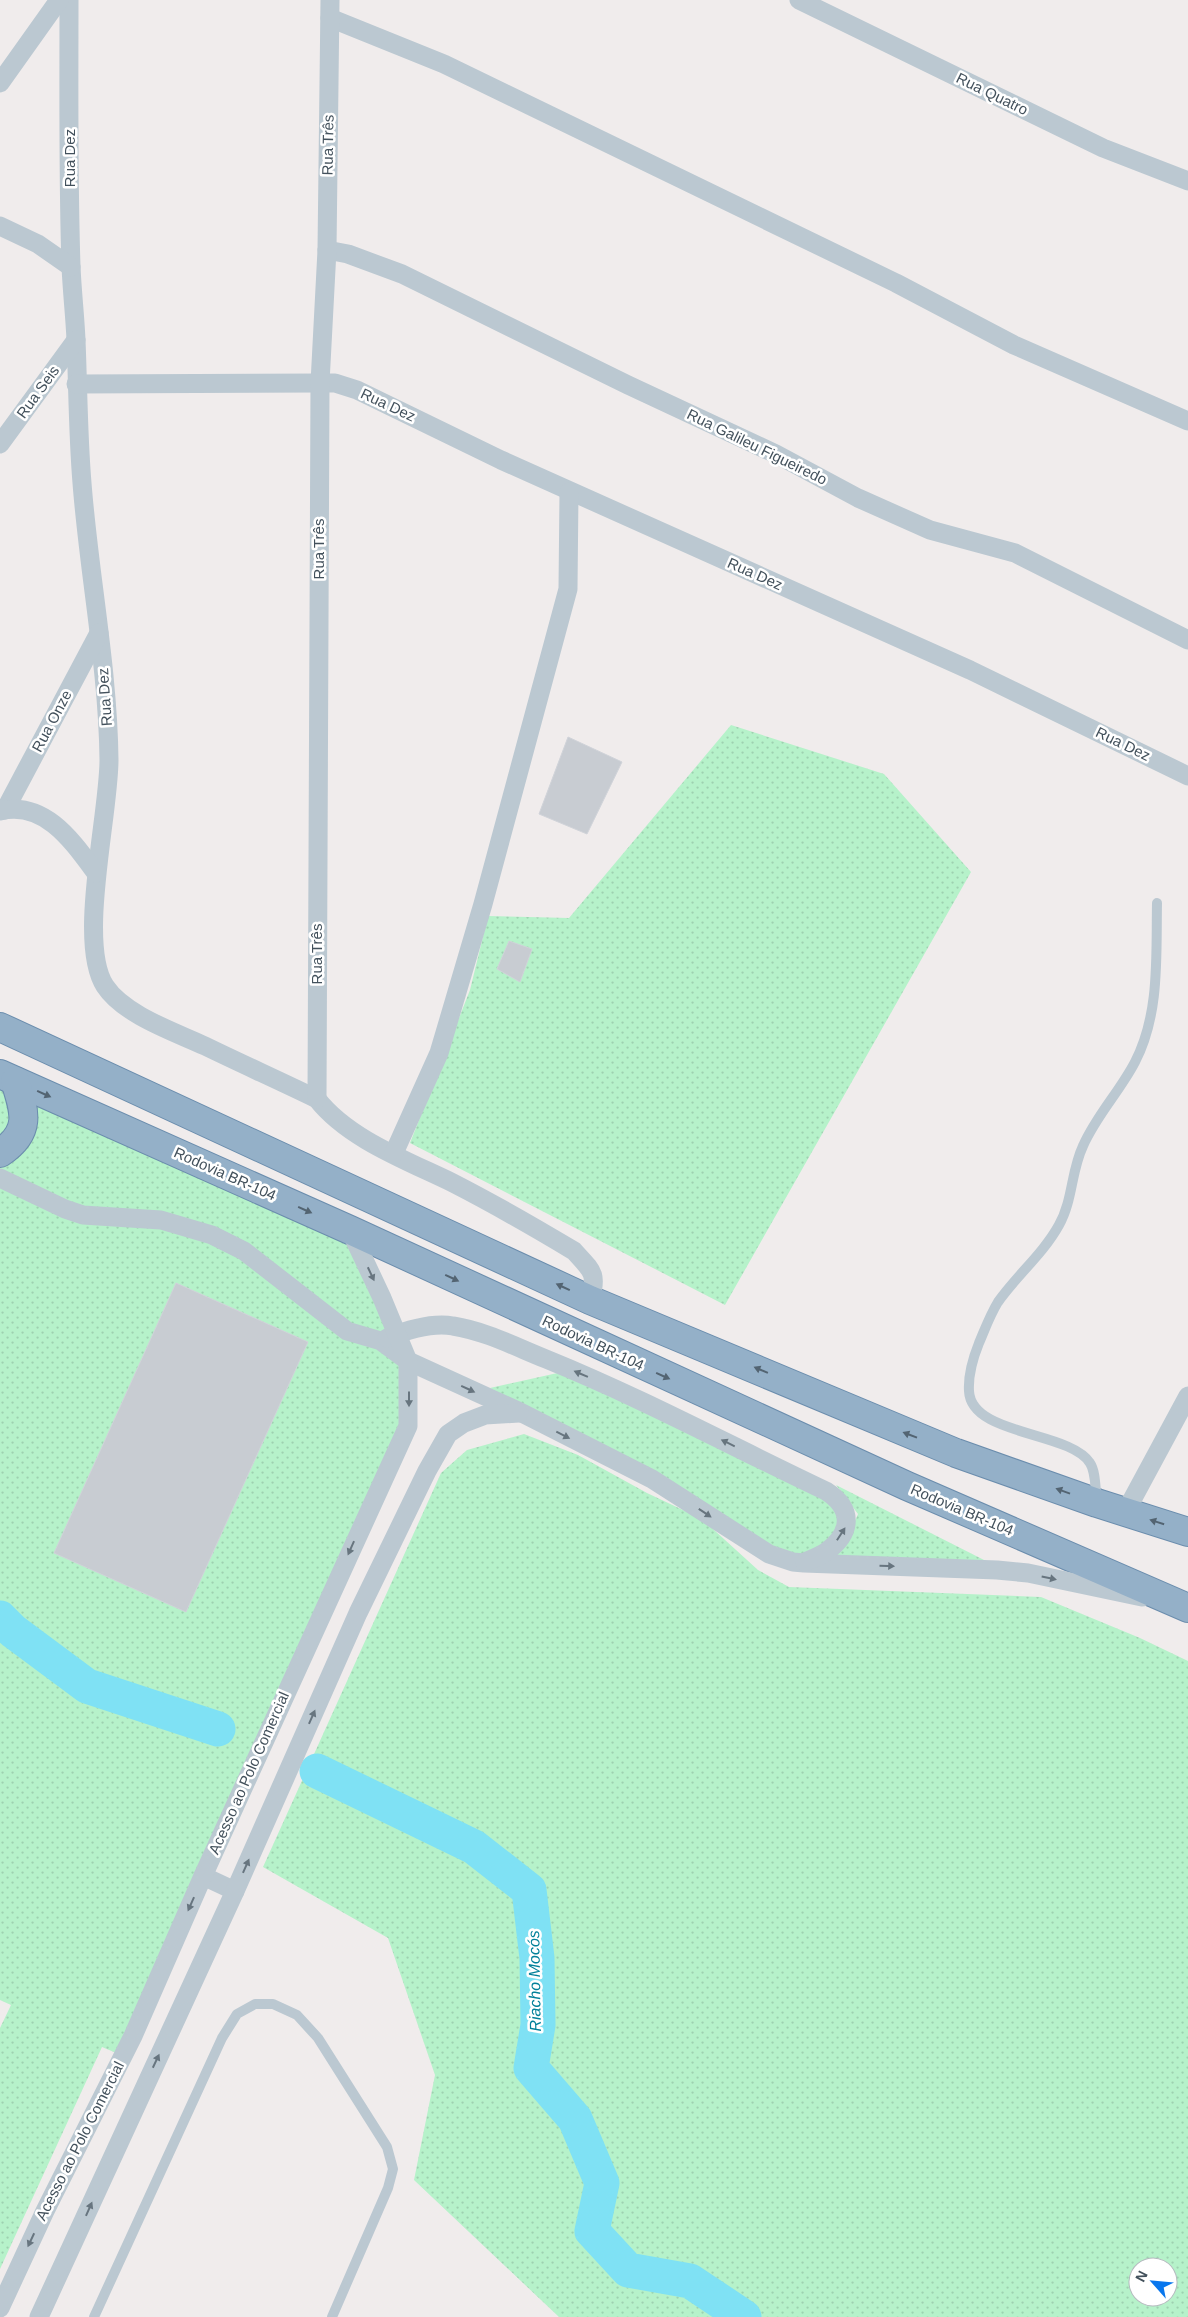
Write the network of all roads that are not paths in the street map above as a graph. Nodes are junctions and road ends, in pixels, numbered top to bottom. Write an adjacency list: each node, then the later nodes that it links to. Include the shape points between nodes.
1 (59, 0): 5 (street)
2 (69, 0): 9 (street, Rua Dez)
3 (799, 0): 6 (street, Rua Quatro, via 1103,148)
4 (330, 9): 8 (street, Rua Três); 13 (street, via 896,283 1014,345)
5 (0, 83)
6 (1188, 181)
7 (0, 226): 9 (street, via 38,244)
8 (327, 250): 11 (street, Rua Três); 17 (street, Rua Galileu Figueiredo, via 348,254 402,274 628,386 776,454 858,498 930,530 1015,553)
9 (71, 267): 10 (street, Rua Dez)
10 (76, 340): 12 (street, Rua Dez); 14 (street, Rua Seis)
11 (320, 383): 12 (street, Rua Dez); 15 (street, Rua Dez, via 335,383 357,390); 24 (street, Rua Três)
12 (76, 384): 16 (street, Rua Dez, via 82,485)
13 (1188, 421)
14 (0, 444)
15 (568, 492): 18 (street, Rua Dez, via 970,670); 26 (street, via 568,589 483,904 439,1052)
16 (99, 632): 19 (street, Rua Onze); 20 (street, Rua Dez, via 106,685 108,785)
17 (1188, 640)
18 (1188, 776)
19 (2, 811): 20 (street, via 25,811 50,821 61,829)
20 (96, 873): 24 (street, Rua Dez, via 94,944 98,972 106,987 130,1009 156,1024)
21 (1157, 903): 34 (lane, via 1153,1006 1144,1043 1083,1145 1060,1224 990,1317 977,1348 969,1380 970,1398 978,1412 1076,1451 1089,1462)
22 (0, 1027): 29 (highway, one-way to 22)
23 (8, 1077): 25 (highway, via 23,1108 24,1124 14,1142); 28 (highway, Rodovia BR-104, one-way to 28)
24 (317, 1099): 26 (street, via 346,1128)
25 (0, 1153)
26 (394, 1153): 29 (street, via 574,1251 594,1278)
27 (0, 1178): 30 (street, via 83,1215 161,1220 212,1235 244,1251 336,1324 357,1335)
28 (350, 1230): 30 (street, Acesso ao Polo Comercial, one-way to 30); 38 (highway, Rodovia BR-104, one-way to 38, via 889,1478)
29 (590, 1300): 34 (highway, one-way to 29, via 901,1431)
30 (389, 1338): 31 (street, Acesso ao Polo Comercial); 37 (street, one-way to 30, via 826,1552 848,1522 843,1505 826,1492 609,1386 493,1338 444,1325)
31 (408, 1361): 33 (street, one-way to 33); 39 (street, Acesso ao Polo Comercial, one-way to 39, via 408,1426)
32 (1188, 1396): 35 (street)
33 (520, 1412): 37 (street, one-way to 37, via 652,1479 769,1554); 40 (street, one-way to 33, via 358,1612 436,1453 448,1434 464,1423 485,1415)
34 (1097, 1503): 35 (highway)
35 (1126, 1512): 36 (highway, one-way to 35)
36 (1188, 1532)
37 (804, 1563): 38 (street, one-way to 38, via 1020,1572)
38 (1186, 1607)
39 (203, 1876): 40 (street); 41 (street, Acesso ao Polo Comercial, one-way to 41, via 133,2036)
40 (235, 1891): 42 (street, one-way to 40)
41 (0, 2308)
42 (40, 2317)
43 (94, 2317): 44 (lane, via 222,2038 237,2014 250,2005 260,2003 273,2004 291,2012 312,2030 381,2136 392,2163 391,2179 381,2207)
44 (332, 2317)

